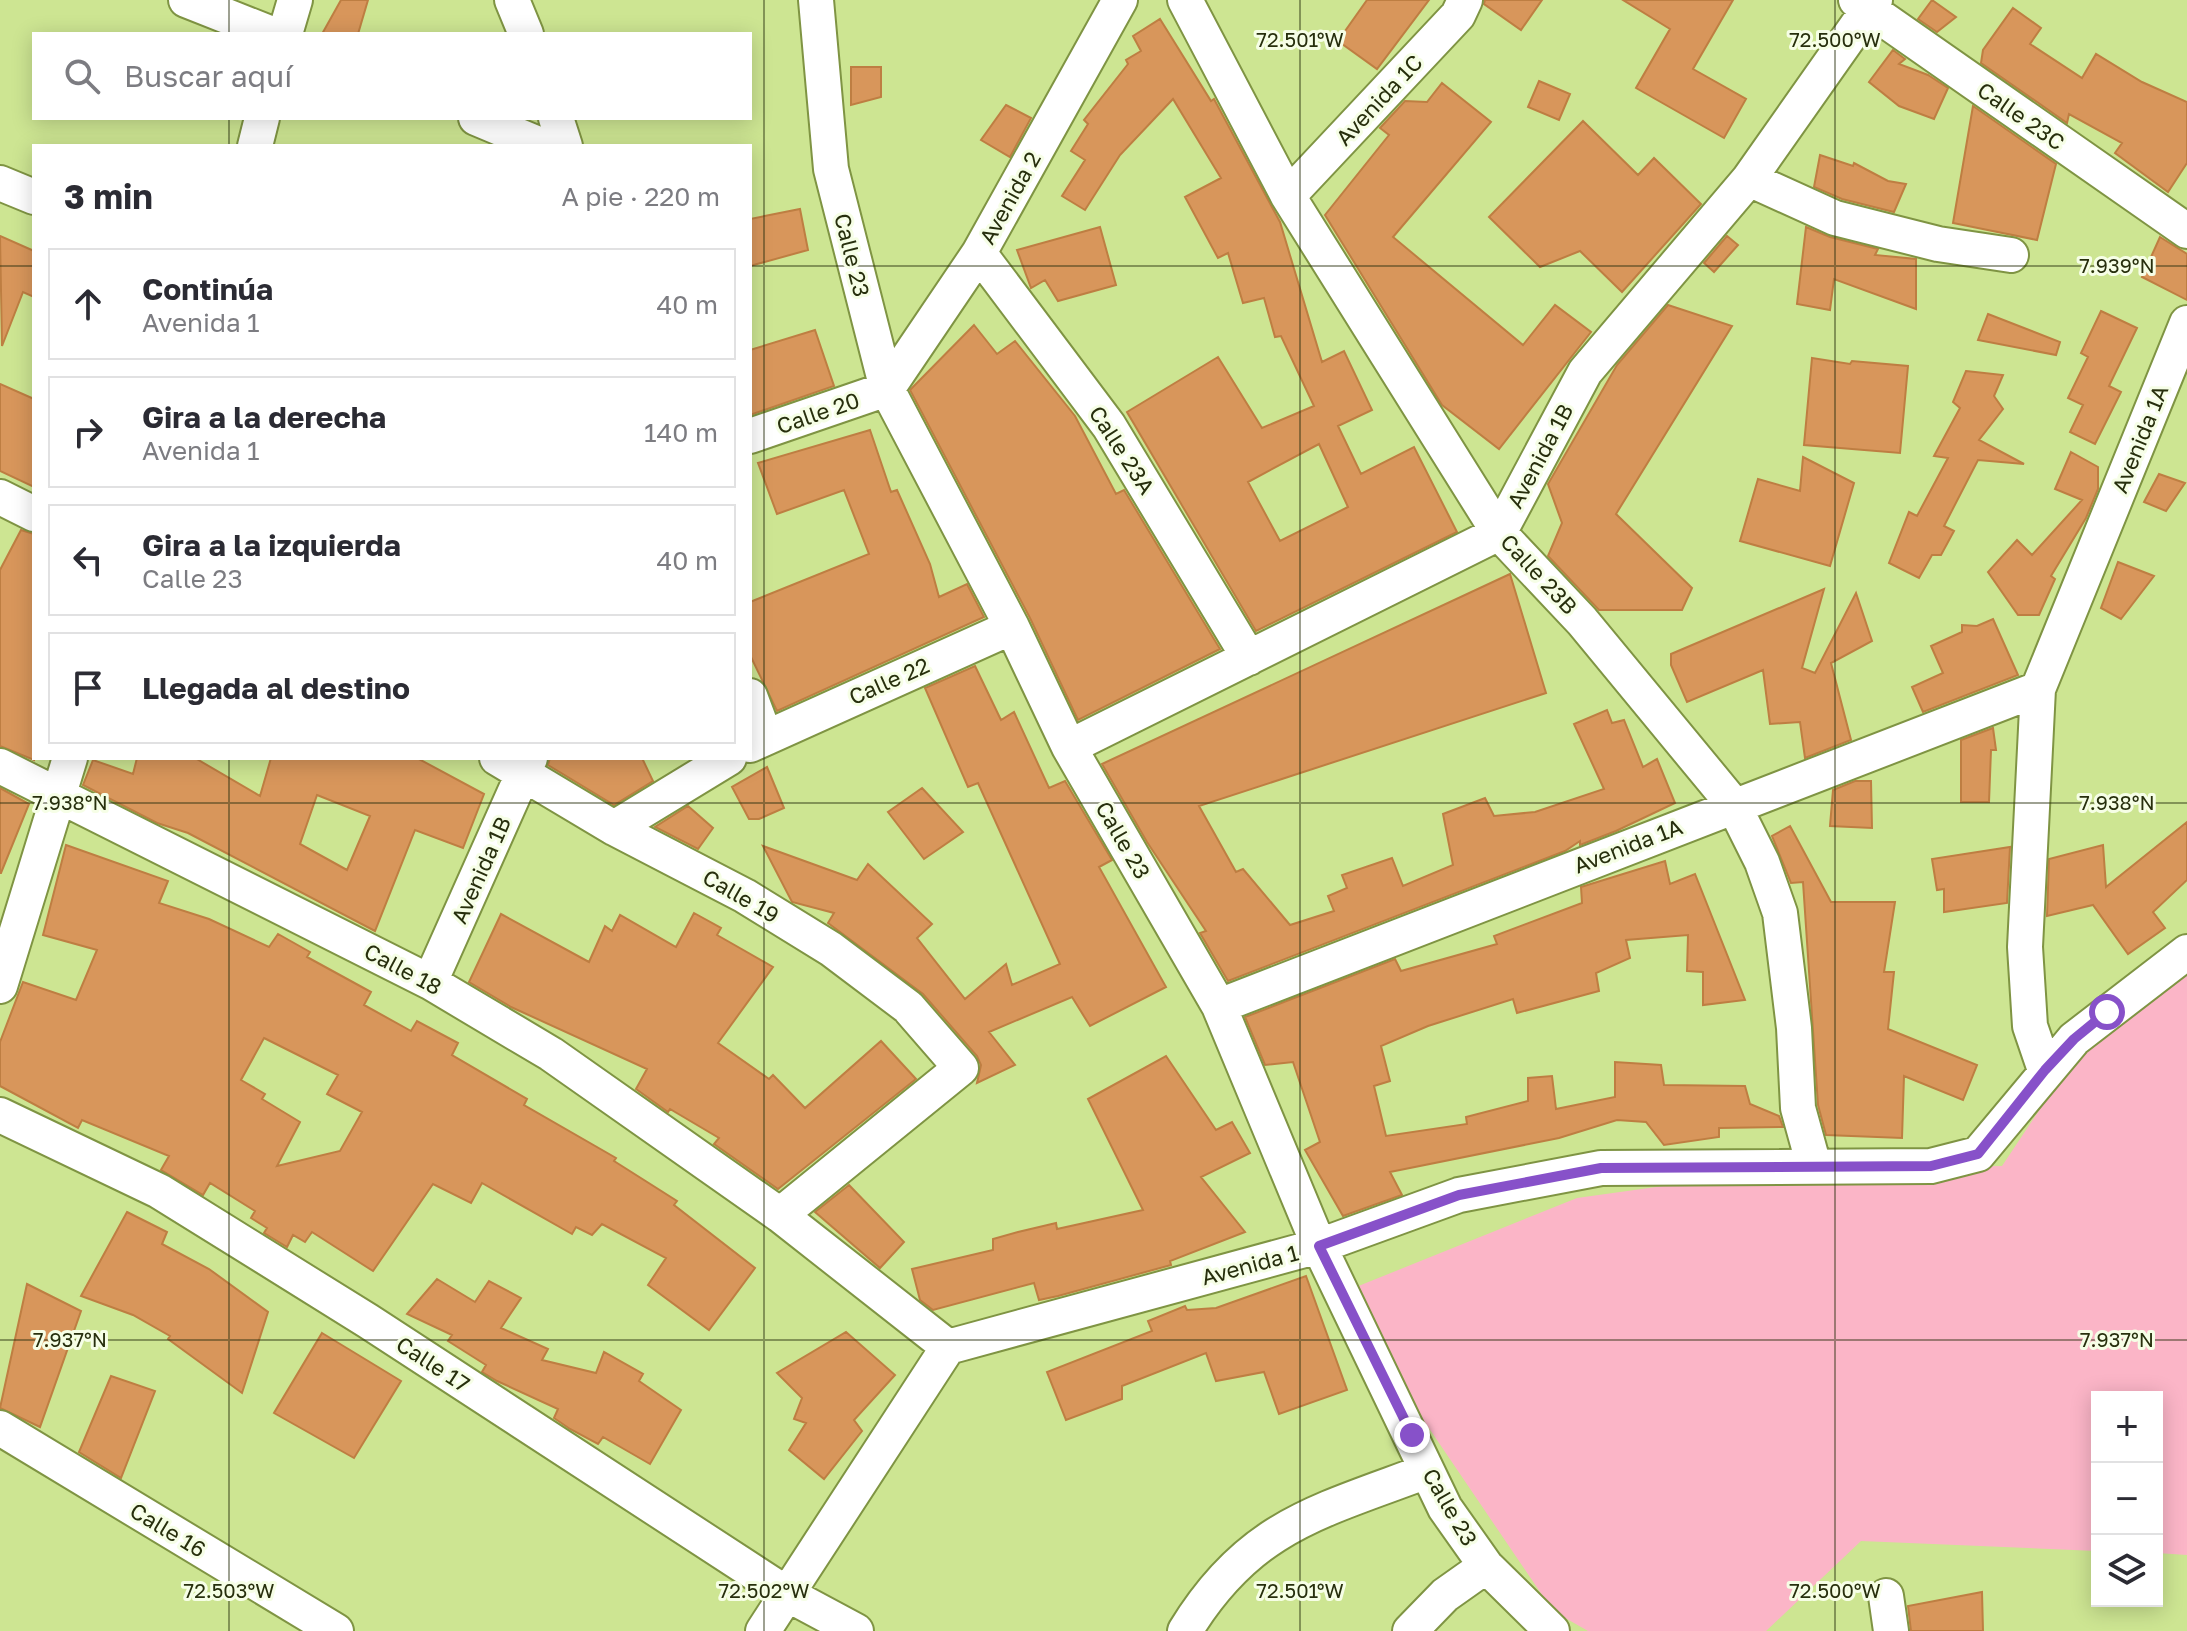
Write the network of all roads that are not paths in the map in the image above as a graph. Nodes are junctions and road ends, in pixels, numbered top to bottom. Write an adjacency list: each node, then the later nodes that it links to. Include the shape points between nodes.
1 (186, 0): 9 (street)
2 (295, 0): 10 (street)
3 (512, 0): 11 (street)
4 (816, 0): 26 (street, Calle 23, via 831,169)
5 (1120, 0): 23 (street, Avenida 2)
6 (1185, 0): 21 (street, Calle 23B)
7 (1465, 0): 21 (street, Avenida 1C, via 1458,15)
8 (1867, 3): 18 (street, Avenida 1B); 22 (street, Calle 23C)
9 (267, 32)
10 (286, 32)
11 (525, 32)
12 (262, 120): 15 (street)
13 (481, 120): 16 (street)
14 (557, 120): 17 (street)
15 (256, 144)
16 (538, 144)
17 (564, 144)
18 (1749, 179): 24 (street, via 1835,218 1938,244); 30 (street, Avenida 1B, via 1585,372)
19 (0, 183): 20 (street)
20 (32, 196)
21 (1288, 196): 30 (street, Calle 23B)
22 (2187, 231)
23 (979, 253): 26 (street, Avenida 2); 32 (street, Calle 23A, via 1109,426)
24 (2011, 255)
25 (2187, 323): 33 (street, Avenida 1A)
26 (887, 389): 27 (street, Calle 20); 31 (street, Calle 23)
27 (752, 435)
28 (0, 497): 29 (street)
29 (32, 513)
30 (1499, 533): 32 (street, Avenida 1B); 42 (street, Calle 23B, via 1582,621)
31 (1012, 627): 35 (street, Calle 22); 36 (street, Calle 23)
32 (1249, 658): 36 (street, Avenida 1B)
33 (2038, 689): 42 (street, Avenida 1A); 48 (street, Avenida 1A, via 2025,947 2030,1026)
34 (752, 707): 35 (street, Calle 22)
35 (758, 740)
36 (1069, 747): 47 (street, Calle 23)
37 (69, 760): 41 (street)
38 (726, 760): 43 (street)
39 (517, 763): 43 (street, Calle 19); 45 (street, Avenida 1B)
40 (0, 766): 41 (street, Calle 18)
41 (58, 793): 45 (street, Calle 18); 46 (street)
42 (1733, 804): 47 (street, Avenida 1A); 50 (street, Calle 23B, via 1780,913 1798,1108)
43 (614, 828): 51 (street, Calle 19, via 745,896 831,949 908,1007 961,1068)
44 (2187, 952): 48 (street, Avenida 1, via 2074,1039)
45 (430, 982): 51 (street, Calle 18, via 551,1054)
46 (0, 986)
47 (1219, 1006): 52 (street, Calle 23)
48 (2045, 1070): 50 (street, Avenida 1, via 1978,1154 1931,1166)
49 (0, 1115): 57 (street, Calle 17, via 159,1191)
50 (1814, 1166): 52 (street, Avenida 1, via 1601,1168 1459,1195)
51 (780, 1215): 53 (street, Calle 18)
52 (1319, 1246): 53 (street, Avenida 1); 55 (street, Calle 23)
53 (948, 1347): 57 (street)
54 (0, 1428): 59 (street, Calle 16)
55 (1427, 1471): 56 (street, Calle 23, via 1445,1508); 62 (street, via 1271,1535 1206,1595)
56 (1486, 1566): 63 (street, via 1445,1595); 64 (street, Calle 23)
57 (787, 1594): 60 (street); 61 (street, Calle 17)
58 (1886, 1596): 65 (street)
59 (336, 1631)
60 (763, 1631)
61 (856, 1631)
62 (1185, 1631)
63 (1410, 1631)
64 (1552, 1631)
65 (1891, 1631)

